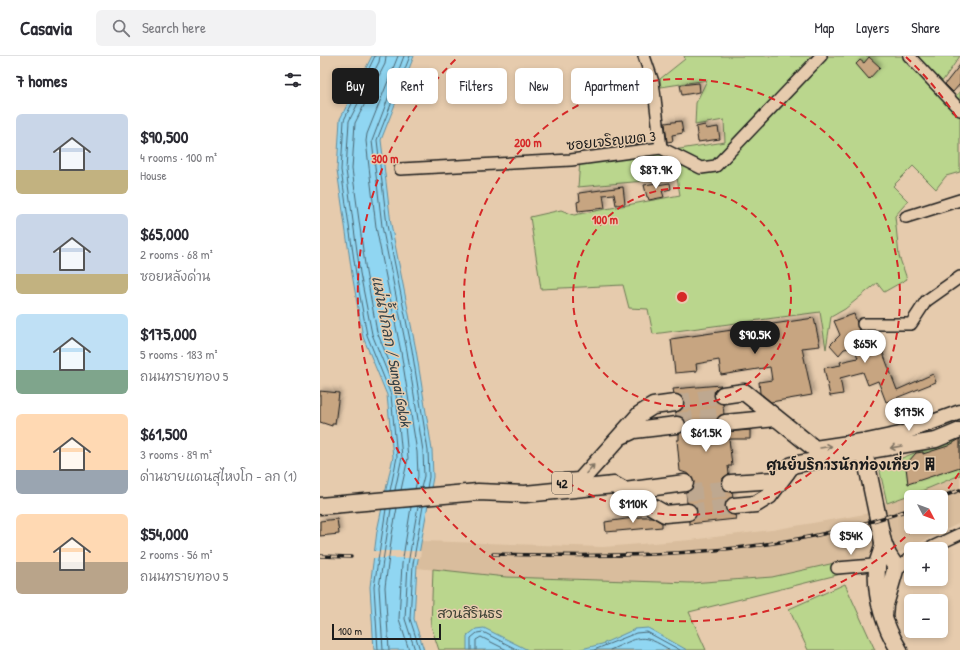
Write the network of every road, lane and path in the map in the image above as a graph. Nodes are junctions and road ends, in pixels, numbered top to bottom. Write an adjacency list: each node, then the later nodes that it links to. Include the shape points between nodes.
1 (644, 56): 5 (street, via 653,82)
2 (821, 56): 5 (street, ซอยเจริญเขต 3, via 716,166 702,168)
3 (909, 56): 4 (street)
4 (960, 110)
5 (661, 148): 6 (street, ซอยเจริญเขต 3, via 571,160)
6 (400, 169)
7 (960, 200): 8 (street)
8 (906, 217)
9 (960, 277): 10 (street, via 926,301 911,324)
10 (863, 324)
11 (960, 412): 13 (main road)
12 (776, 418): 12 (highway, via 729,413 748,396); 17 (highway, one-way to 17, via 815,449)
13 (924, 426): 16 (main road); 17 (main road)
14 (960, 430): 16 (main road)
15 (618, 438): 15 (highway, 42, via 640,414 675,419 634,430); 20 (highway, 42, one-way to 15, via 580,480)
16 (929, 441): 17 (main road, one-way to 17)
17 (863, 447): 18 (highway, via 792,465); 27 (highway, via 883,542)
18 (786, 473): 18 (highway, via 769,496 734,489 776,480)
19 (625, 491): 20 (highway, 42, via 614,485 525,494); 22 (highway, 42); 22 (highway, 42)
20 (483, 492): 23 (highway, 42)
21 (686, 496): 22 (highway, 42)
22 (657, 499)
23 (320, 506)
24 (960, 534): 25 (street)
25 (943, 542)
26 (904, 560): 27 (street)
27 (884, 567): 28 (street); 29 (highway, via 884,617)
28 (837, 568)
29 (899, 650)

